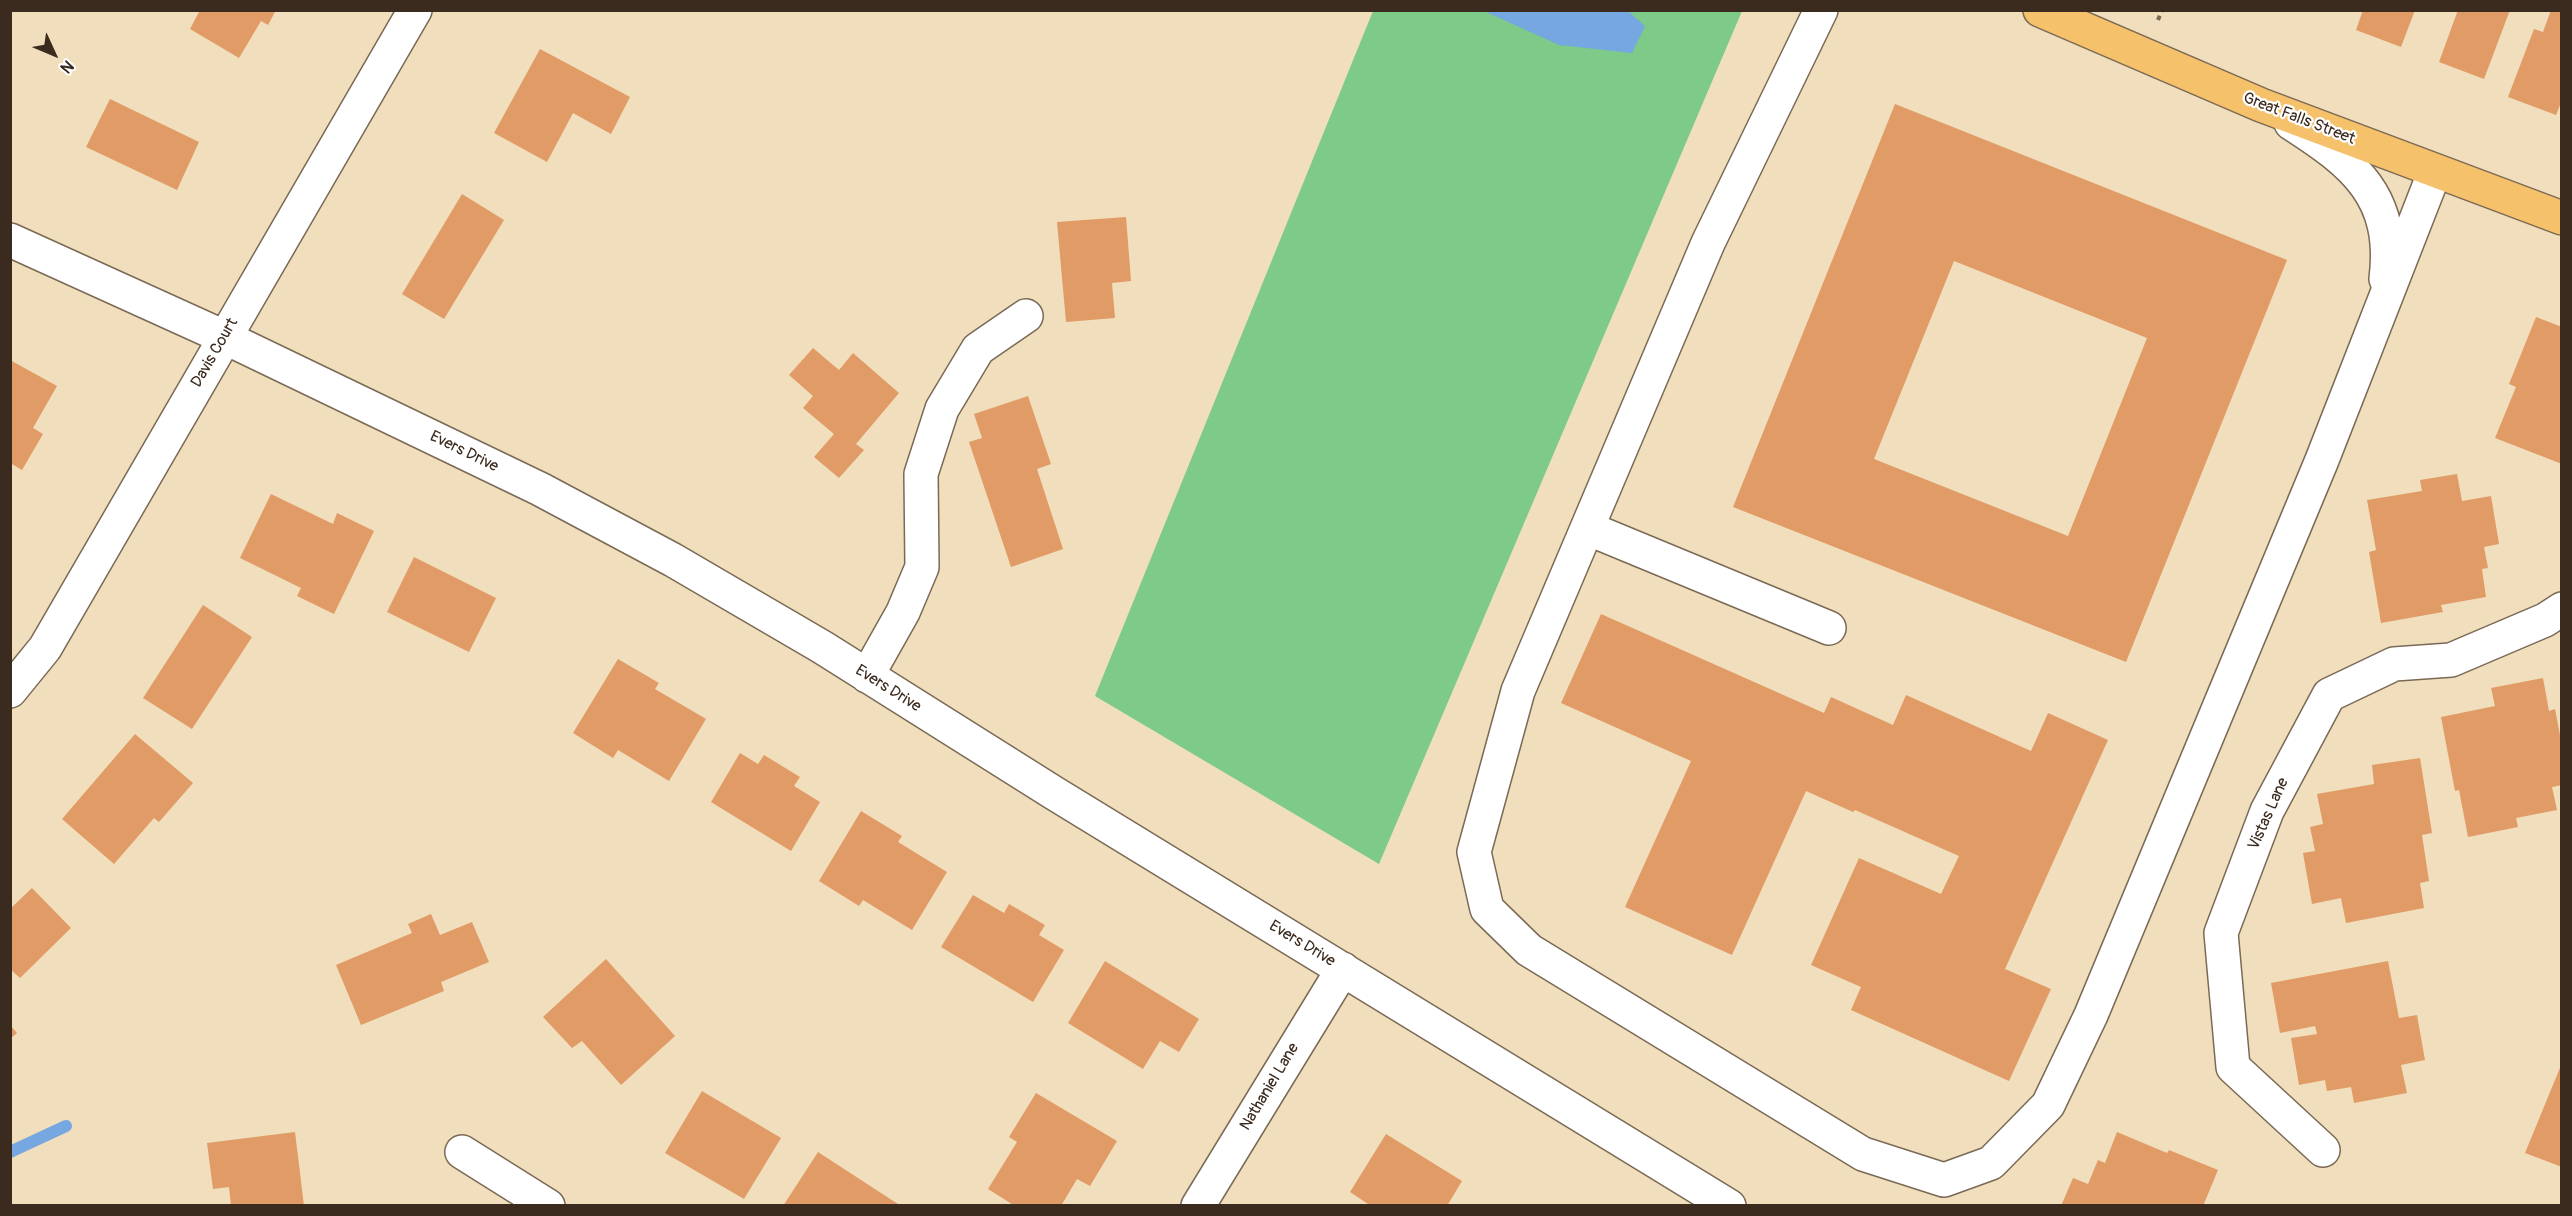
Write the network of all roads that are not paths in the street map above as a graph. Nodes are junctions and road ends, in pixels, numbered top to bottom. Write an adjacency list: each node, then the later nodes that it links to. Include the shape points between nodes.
1 (415, 10): 10 (street, Davis Court)
2 (1821, 10): 11 (street, via 1708,243)
3 (2040, 10): 4 (main road, Great Falls Street)
4 (2261, 105): 5 (main road, Great Falls Street); 8 (street, via 2346,161 2367,185 2381,213 2388,244)
5 (2435, 171): 6 (main road, Great Falls Street); 8 (street)
6 (2562, 218)
7 (10, 240): 10 (street, Evers Drive)
8 (2382, 305): 11 (street, via 2322,460 2095,1005 2048,1105 1991,1163 1944,1179 1863,1154 1529,950 1487,909 1474,852 1518,691)
9 (1026, 316): 14 (street, via 978,349 942,409 921,474 922,567 903,612)
10 (225, 337): 14 (street, Evers Drive, via 561,500 673,560); 15 (street, Davis Court, via 45,648)
11 (1587, 528): 13 (street)
12 (2562, 609): 17 (street, Vistas Lane, via 2451,660 2394,664 2329,695 2267,811 2221,933 2233,1067)
13 (1828, 628)
14 (867, 676): 16 (street, Evers Drive)
15 (10, 691)
16 (1343, 969): 20 (street, Nathaniel Lane); 21 (street, Evers Drive)
17 (2323, 1150)
18 (462, 1152): 19 (street)
19 (548, 1206)
20 (1198, 1206)
21 (1729, 1206)

